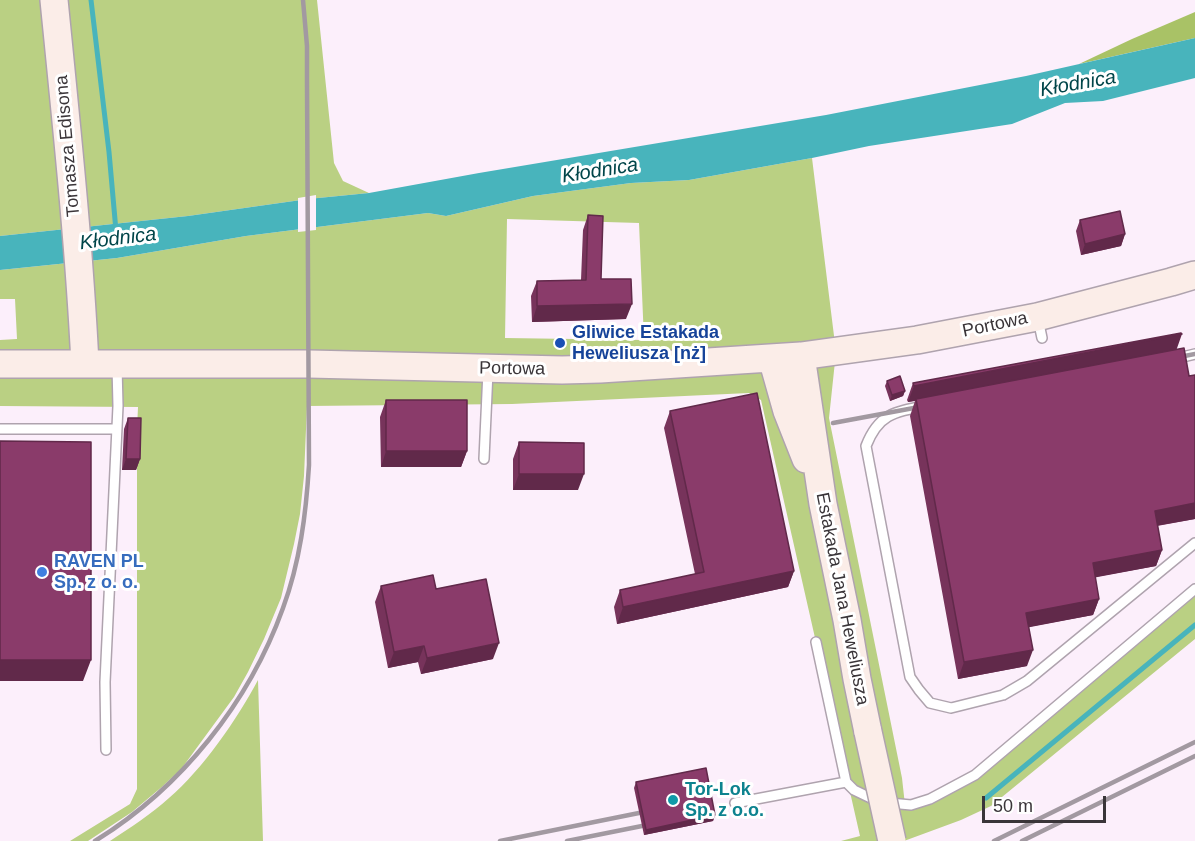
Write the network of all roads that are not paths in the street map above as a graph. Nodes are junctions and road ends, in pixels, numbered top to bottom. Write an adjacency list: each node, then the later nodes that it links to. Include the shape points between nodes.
1 (54, 0): 9 (street, Tomasza Edisona, via 75,210)
2 (1195, 275): 3 (street, Portowa, via 1040,328 940,336)
3 (836, 352): 5 (street, Portowa); 13 (street)
4 (1195, 354): 7 (lane)
5 (801, 356): 6 (street, Portowa); 13 (street, Estakada Jana Heweliusza)
6 (772, 358): 11 (street, Portowa, via 600,369); 17 (street, via 787,411)
7 (1166, 360)
8 (0, 364): 9 (street, Portowa)
9 (85, 364): 10 (street, Portowa)
10 (117, 364): 11 (street, Portowa); 15 (lane)
11 (489, 368): 16 (lane)
12 (938, 403): 18 (lane, via 883,419 866,446 910,677 930,703 951,708 1003,695 1028,681)
13 (809, 407): 17 (street, Estakada Jana Heweliusza)
14 (0, 429): 15 (lane)
15 (116, 429): 21 (lane, via 105,682)
16 (484, 459)
17 (823, 504): 24 (street, Estakada Jana Heweliusza, bridge)
18 (1195, 543)
19 (1195, 589): 22 (lane, via 975,775 911,805 879,802)
20 (816, 642): 22 (lane)
21 (106, 750)
22 (846, 782): 23 (lane)
23 (735, 803)
24 (891, 841)

